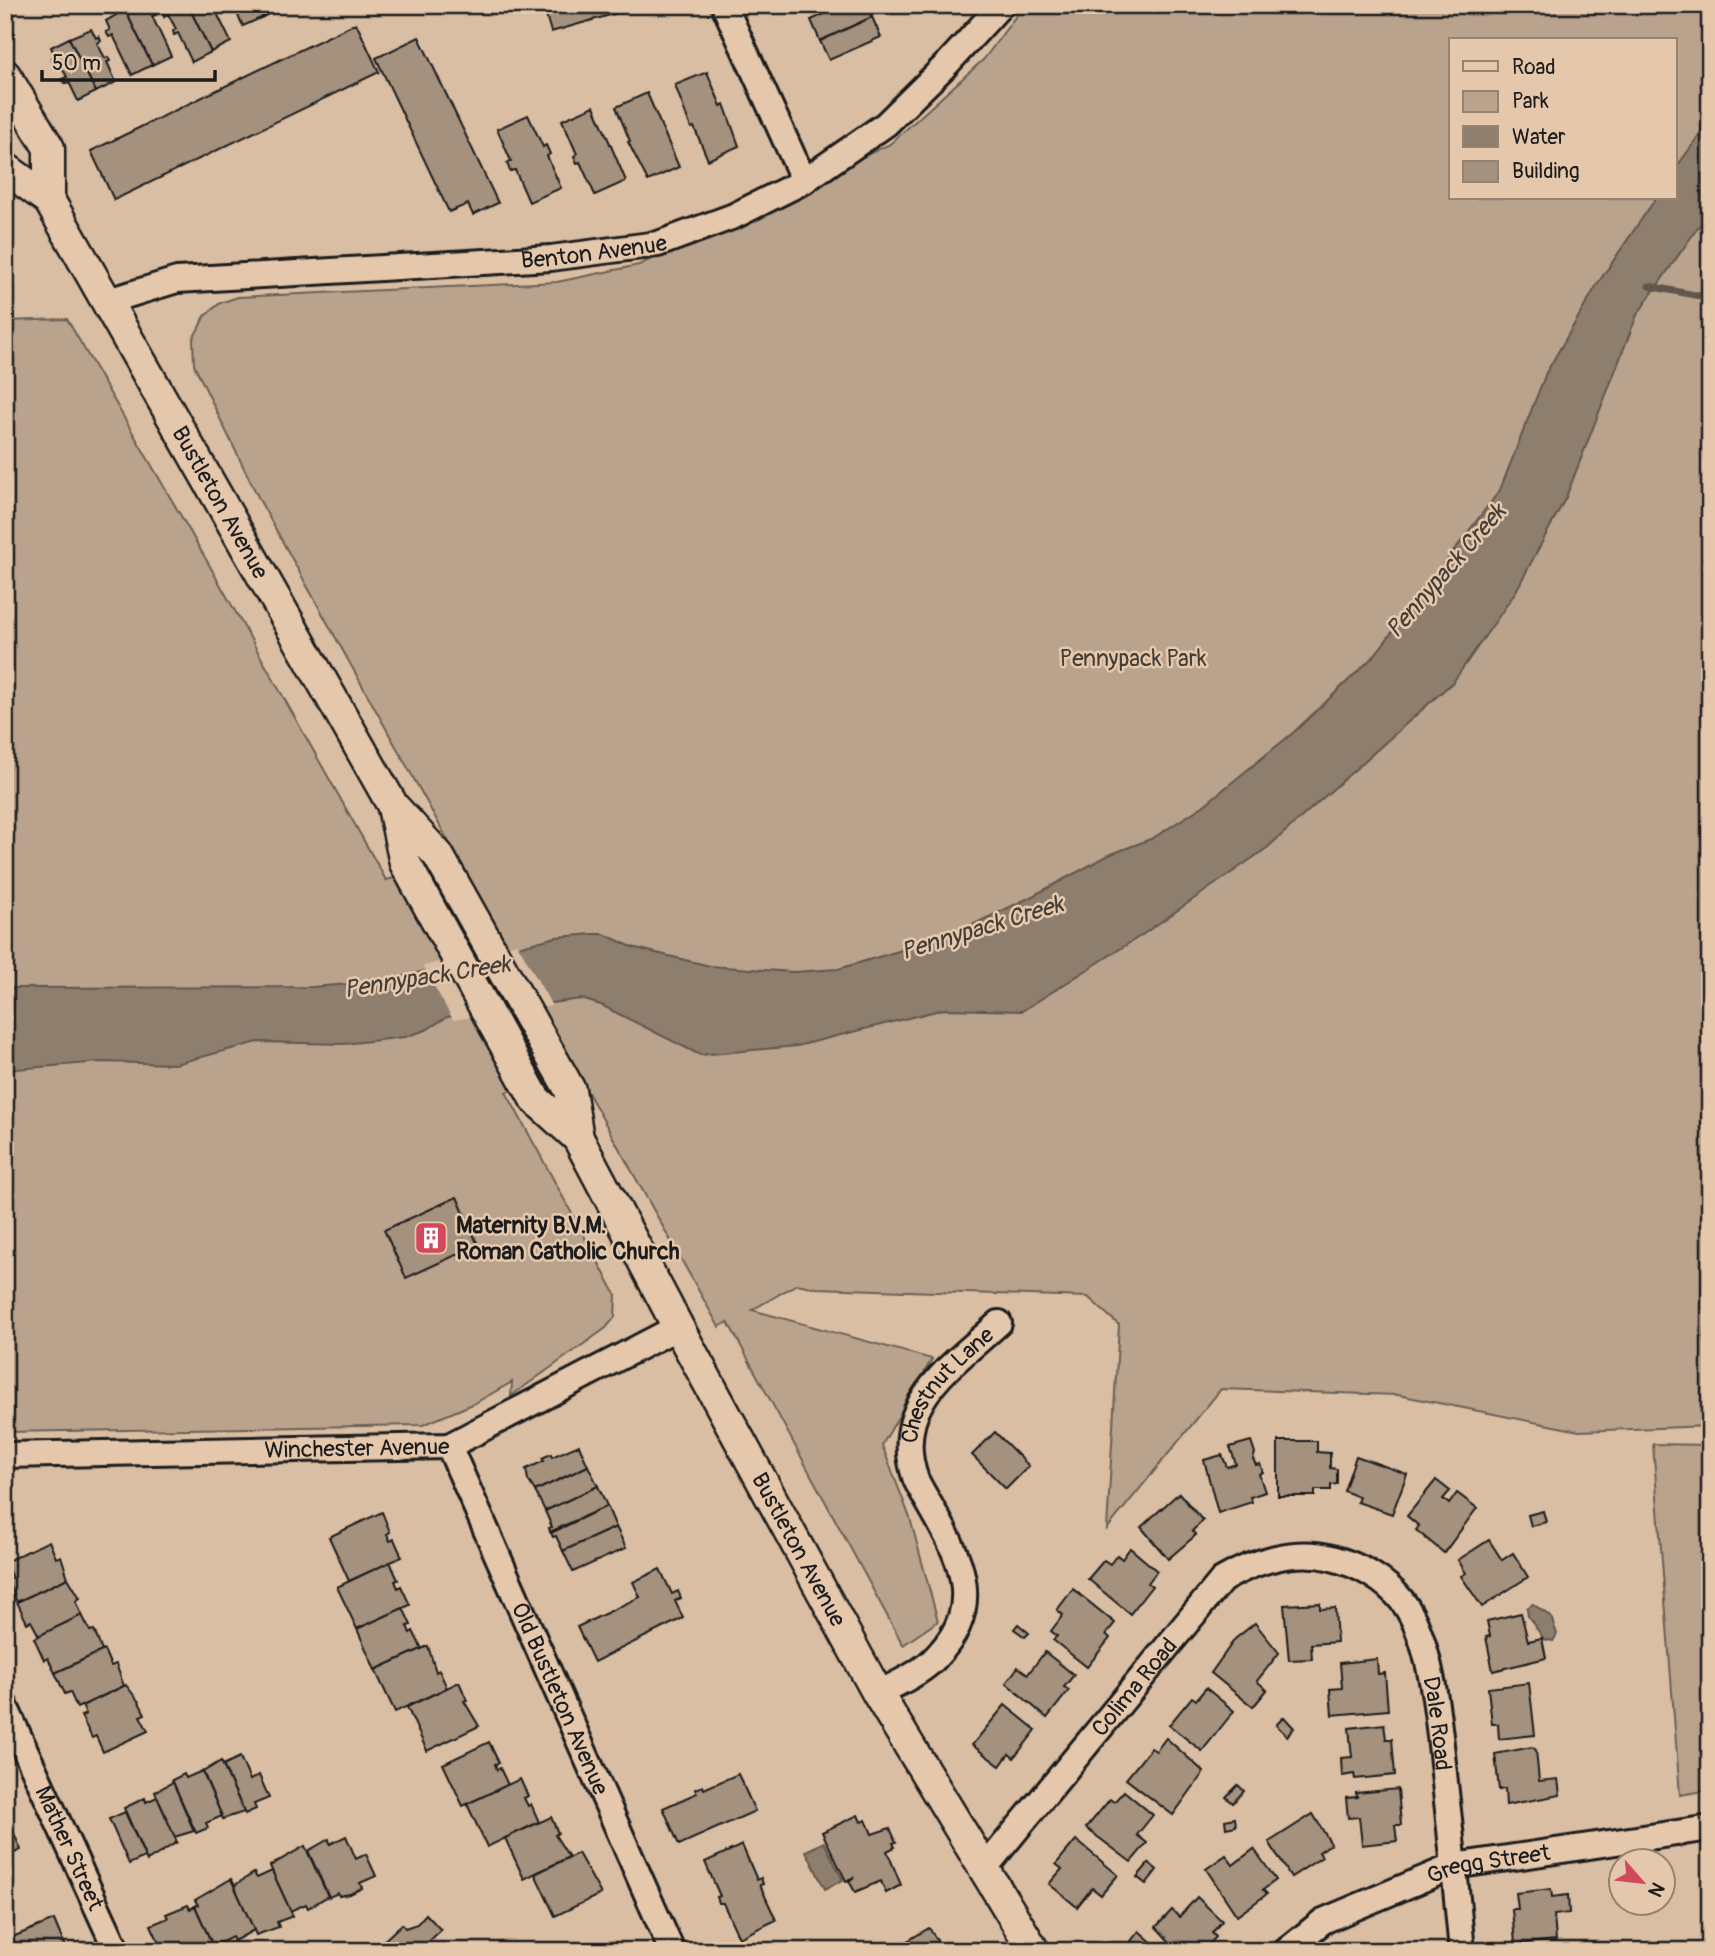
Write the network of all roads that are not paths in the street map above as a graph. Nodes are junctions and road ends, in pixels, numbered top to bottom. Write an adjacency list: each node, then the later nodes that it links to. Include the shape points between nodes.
1 (724, 5): 5 (street)
2 (1001, 5): 5 (street, Benton Avenue, via 886,124)
3 (5, 75): 6 (main road, via 49,148)
4 (5, 168): 6 (main road, Bustleton Avenue)
5 (803, 181): 7 (street, Benton Avenue, via 734,216 658,244 551,258 177,280)
6 (49, 200): 7 (main road, Bustleton Avenue)
7 (108, 301): 8 (main road, Bustleton Avenue)
8 (393, 806): 9 (main road, Bustleton Avenue, via 438,855 570,1090); 9 (main road, Bustleton Avenue, via 405,863 535,1099)
9 (578, 1138): 11 (main road, Bustleton Avenue)
10 (999, 1323): 15 (street, Chestnut Lane, via 930,1386 915,1412 909,1437 910,1465 961,1565 965,1582 961,1615 937,1657)
11 (678, 1327): 12 (street, Winchester Avenue); 15 (main road, Bustleton Avenue)
12 (449, 1446): 13 (street, Winchester Avenue); 21 (street, Old Bustleton Avenue)
13 (5, 1455)
14 (1315, 1553): 18 (street, Dale Road, via 1351,1563 1379,1579 1404,1603 1425,1650 1437,1706); 19 (street, Colima Road, via 1245,1566 1222,1580)
15 (878, 1694): 19 (main road, Bustleton Avenue)
16 (5, 1706): 20 (street, Mather Street)
17 (1710, 1828): 18 (street, Gregg Street)
18 (1454, 1866): 23 (street, Gregg Street, via 1323,1921); 24 (street, Dale Road)
19 (984, 1869): 22 (main road, Bustleton Avenue)
20 (117, 1951)
21 (672, 1951)
22 (1034, 1951)
23 (1286, 1951)
24 (1462, 1951)

